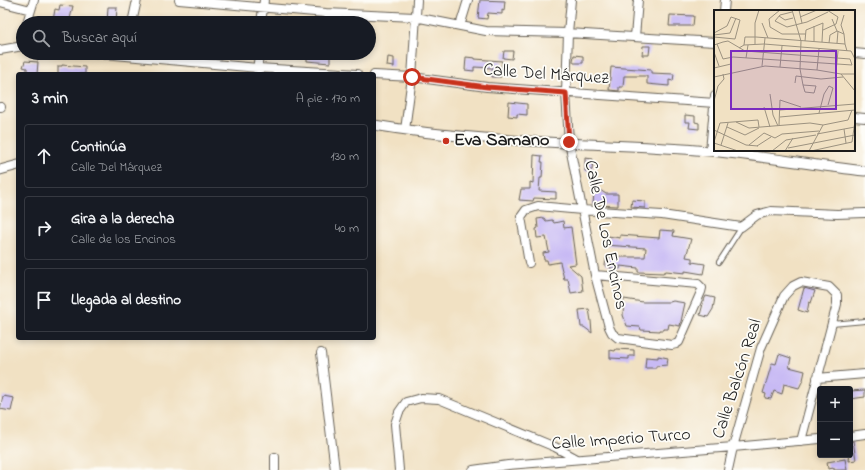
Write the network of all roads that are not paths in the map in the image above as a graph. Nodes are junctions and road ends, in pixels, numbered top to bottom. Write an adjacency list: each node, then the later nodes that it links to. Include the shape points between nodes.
1 (34, 0): 12 (street)
2 (137, 0): 15 (street)
3 (179, 0): 10 (street)
4 (417, 0): 17 (street)
5 (468, 0): 18 (street)
6 (571, 0): 19 (street, Calle De Los Encinos)
7 (638, 0): 20 (street)
8 (725, 0): 13 (street)
9 (0, 2): 12 (street)
10 (229, 2): 11 (street)
11 (263, 3): 16 (street); 17 (street, via 326,13)
12 (31, 10): 14 (street)
13 (724, 10)
14 (29, 16)
15 (134, 16)
16 (262, 16)
17 (415, 17): 18 (street); 31 (street)
18 (460, 26): 19 (street, via 486,31)
19 (568, 33): 20 (street); 32 (street, Calle De Los Encinos)
20 (635, 37): 21 (street)
21 (714, 42)
22 (16, 47): 23 (street)
23 (0, 50)
24 (855, 53): 25 (street)
25 (865, 54)
26 (167, 60): 28 (street)
27 (259, 60): 28 (street)
28 (258, 71): 29 (street)
29 (292, 72)
30 (376, 75): 31 (street, Calle Del Márquez)
31 (412, 77): 32 (street, Calle Del Márquez, via 487,87); 38 (street)
32 (566, 93): 33 (street, Calle Del Márquez); 39 (street, Calle De Los Encinos)
33 (714, 100)
34 (714, 110): 40 (street)
35 (855, 117): 36 (street)
36 (865, 118)
37 (376, 125): 38 (street)
38 (405, 130): 39 (street, via 500,140)
39 (569, 142): 40 (street); 44 (street, Calle De Los Encinos)
40 (710, 151): 43 (street)
41 (16, 166): 42 (street)
42 (0, 170)
43 (865, 171)
44 (582, 210): 46 (street, via 662,215); 48 (street, via 538,206 526,210 521,217); 49 (street, Calle De Los Encinos)
45 (865, 213): 46 (street, via 771,211 757,215)
46 (741, 227): 47 (lane)
47 (719, 262)
48 (529, 263)
49 (595, 275): 49 (street, Calle De Los Encinos, via 612,333 618,338 672,345 679,342 702,288 698,284)
50 (865, 321): 51 (lane)
51 (832, 324): 54 (street, Calle Balcón Real); 59 (street, Calle Balcón Real, via 837,295 829,287 801,282 784,296 761,348)
52 (321, 354): 63 (street)
53 (865, 374): 54 (street)
54 (817, 378): 58 (street, Calle Balcón Real)
55 (865, 434): 56 (street)
56 (853, 436)
57 (817, 439): 58 (street, Calle Imperio Turco)
58 (801, 441): 59 (street, Calle Imperio Turco)
59 (733, 447): 61 (street, Calle Imperio Turco); 66 (street, Calle Balcón Real)
60 (274, 457): 62 (street)
61 (578, 459): 64 (street, via 464,408 439,399 420,398 406,402 395,424); 65 (street, Calle Imperio Turco)
62 (275, 470)
63 (335, 470)
64 (399, 470)
65 (473, 470)
66 (728, 470)

